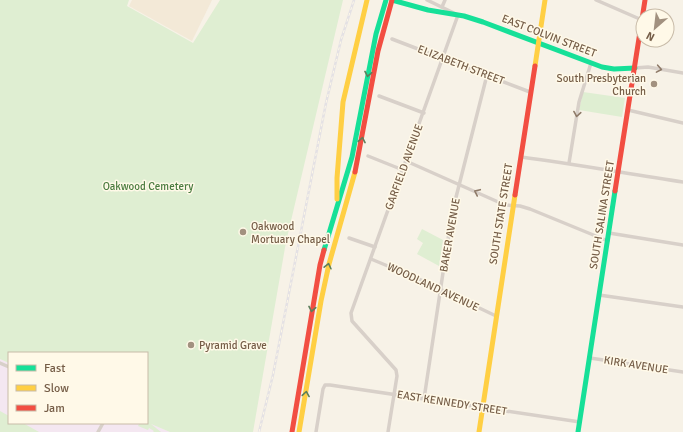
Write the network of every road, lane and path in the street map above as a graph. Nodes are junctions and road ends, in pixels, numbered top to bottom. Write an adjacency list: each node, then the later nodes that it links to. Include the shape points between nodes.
1 (367, 0): 35 (main road, via 343,102)
2 (386, 0): 35 (main road, one-way to 35, via 376,34 352,157)
3 (392, 0): 10 (main road, EAST COLVIN STREET); 53 (main road, one-way to 3, via 325,279 358,162 378,51)
4 (427, 0): 8 (street, EAST COLVIN STREET)
5 (445, 0): 9 (street)
6 (545, 0): 14 (main road, SOUTH STATE STREET)
7 (596, 0): 12 (street)
8 (431, 2): 9 (street, EAST COLVIN STREET); 10 (street)
9 (442, 7): 11 (street, EAST COLVIN STREET)
10 (428, 10): 11 (main road, EAST COLVIN STREET)
11 (458, 15): 14 (main road, EAST COLVIN STREET); 16 (street, GARFIELD AVENUE)
12 (635, 17)
13 (392, 39): 16 (street, ELIZABETH STREET)
14 (538, 42): 17 (main road, EAST COLVIN STREET); 21 (main road, SOUTH STATE STREET)
15 (638, 48): 18 (main road, SOUTH SALINA STREET)
16 (443, 58): 20 (street, ELIZABETH STREET); 24 (street, GARFIELD AVENUE)
17 (591, 63): 18 (main road, EAST COLVIN STREET, via 609,68); 29 (street, one-way to 29, via 580,98)
18 (635, 68): 19 (street, one-way to 19, via 648,67); 23 (main road, SOUTH SALINA STREET)
19 (683, 73)
20 (487, 75): 21 (street, ELIZABETH STREET); 33 (street, BAKER AVENUE)
21 (530, 92): 27 (main road, SOUTH STATE STREET)
22 (379, 96): 24 (street)
23 (628, 110): 25 (street); 31 (main road, SOUTH SALINA STREET)
24 (424, 113): 28 (street, GARFIELD AVENUE)
25 (683, 123)
26 (368, 156): 30 (street)
27 (520, 157): 29 (street); 34 (main road, SOUTH STATE STREET)
28 (406, 161): 30 (street, GARFIELD AVENUE); 33 (street)
29 (569, 163): 31 (street)
30 (403, 170): 40 (street, GARFIELD AVENUE)
31 (618, 172): 32 (street); 36 (main road, SOUTH SALINA STREET)
32 (683, 182)
33 (460, 184): 34 (street, one-way to 33, via 505,205); 42 (street, BAKER AVENUE, via 449,231)
34 (513, 206): 38 (street, via 530,209); 45 (main road, SOUTH STATE STREET)
35 (337, 208): 52 (main road, one-way to 52, via 320,265)
36 (609, 233): 38 (main road, SOUTH SALINA STREET); 39 (street)
37 (349, 238): 40 (street)
38 (608, 241): 43 (main road, SOUTH SALINA STREET)
39 (683, 245)
40 (375, 247): 41 (street, GARFIELD AVENUE)
41 (371, 259): 42 (street, WOODLAND AVENUE); 48 (street, GARFIELD AVENUE, via 351,319 394,367 397,376)
42 (440, 290): 45 (street, WOODLAND AVENUE); 49 (street, BAKER AVENUE)
43 (599, 295): 44 (street); 46 (main road, SOUTH SALINA STREET)
44 (683, 307)
45 (496, 316): 50 (main road, SOUTH STATE STREET)
46 (590, 358): 47 (street, KIRK AVENUE); 51 (main road, SOUTH SALINA STREET)
47 (683, 372)
48 (394, 394): 49 (street, EAST KENNEDY STREET); 54 (street, EAST KENNEDY STREET, via 324,386); 55 (street)
49 (424, 399): 50 (street, EAST KENNEDY STREET)
50 (482, 407): 51 (street, EAST KENNEDY STREET); 56 (main road, SOUTH STATE STREET)
51 (580, 422): 57 (main road, SOUTH SALINA STREET)
52 (292, 432)
53 (299, 432)
54 (316, 432)
55 (388, 432)
56 (479, 432)
57 (580, 432)

